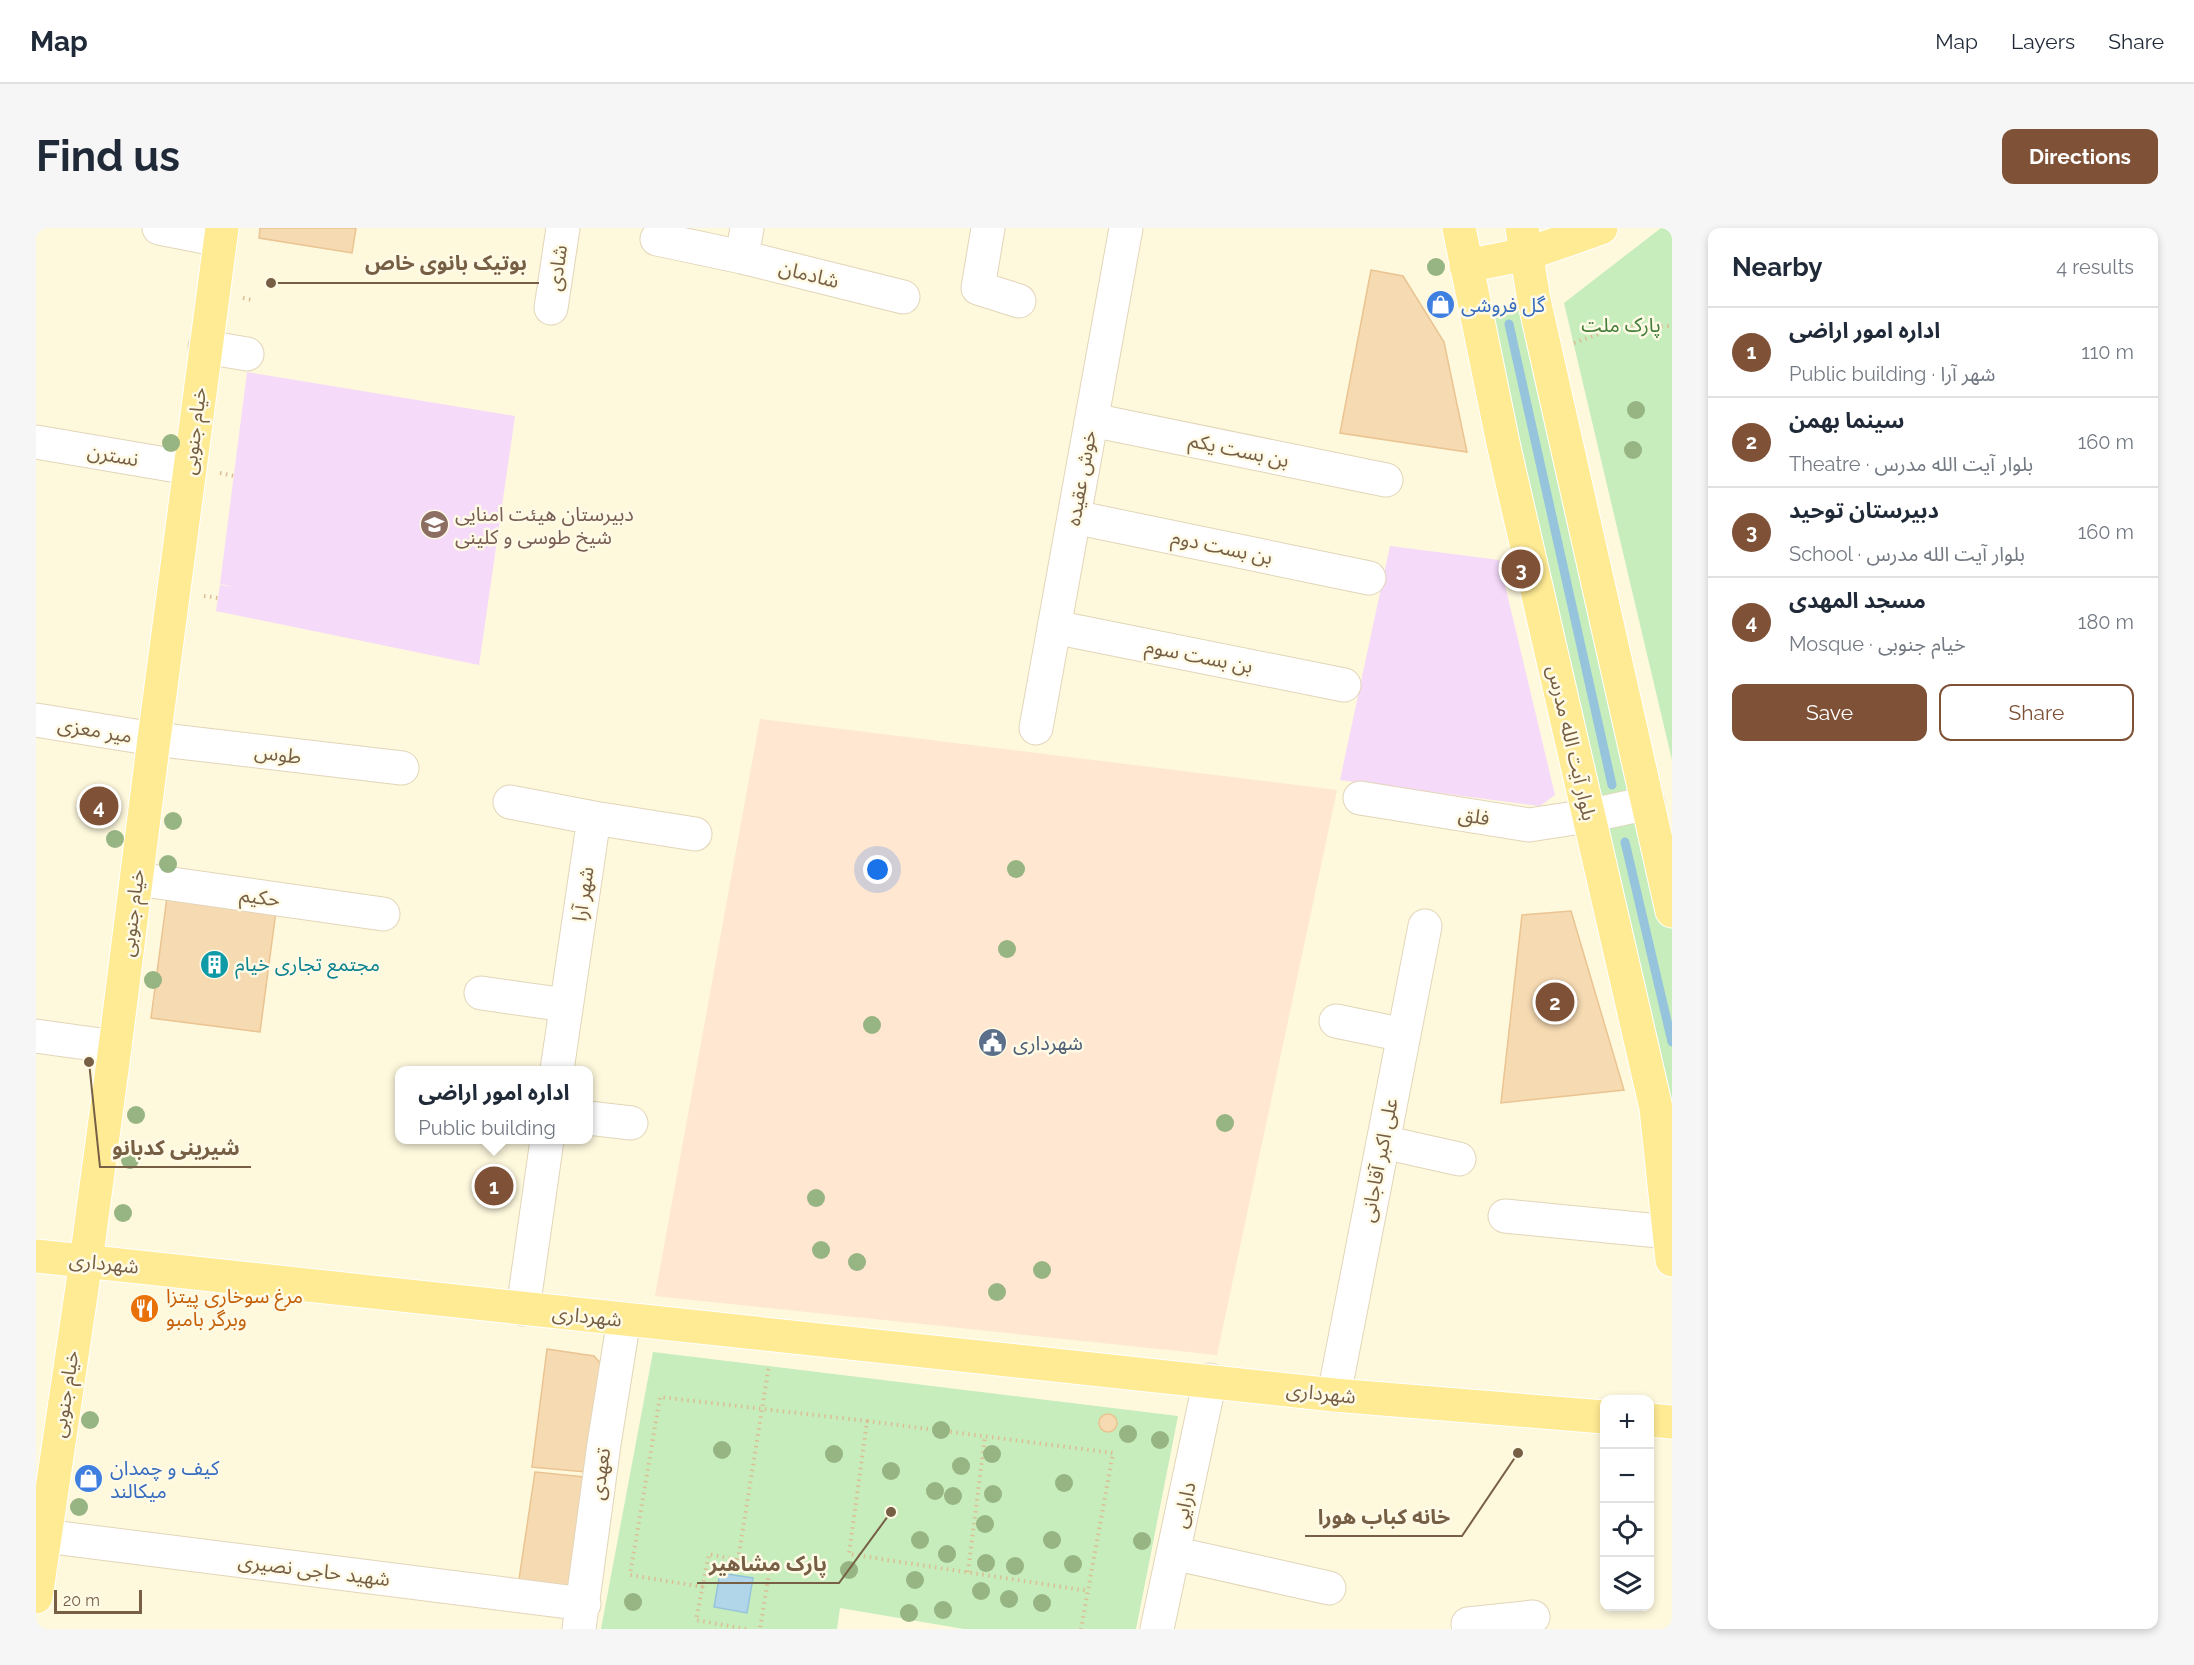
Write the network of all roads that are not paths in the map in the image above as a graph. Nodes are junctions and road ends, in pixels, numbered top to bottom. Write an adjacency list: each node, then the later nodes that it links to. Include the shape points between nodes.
1 (159, 228): 7 (street)
2 (563, 228): 14 (street, شادی)
3 (988, 228): 13 (street, via 978,288)
4 (1126, 228): 17 (street, خوش عقیده)
5 (1457, 228): 11 (main road, بلوار آیت الله مدرس)
6 (1601, 228): 9 (main road)
7 (221, 234): 15 (main road, خیام جنوبی)
8 (657, 238): 10 (street, شادمان)
9 (1524, 241): 11 (main road); 31 (main road)
10 (745, 243): 12 (street, شادمان)
11 (1466, 266): 32 (main road, بلوار آیت الله مدرس)
12 (903, 297)
13 (1018, 301)
14 (551, 308)
15 (205, 347): 16 (street); 19 (main road, خیام جنوبی)
16 (247, 354)
17 (1092, 420): 20 (street, بن بست یکم); 21 (street, خوش عقیده)
18 (36, 442): 19 (street, نسترن)
19 (189, 468): 27 (main road, خیام جنوبی)
20 (1386, 480)
21 (1074, 517): 22 (street, بن بست دوم); 23 (street, خوش عقیده)
22 (1369, 578)
23 (1054, 627): 24 (street, بن بست سوم); 26 (street, خوش عقیده)
24 (1344, 685)
25 (36, 720): 27 (street, میر معزی)
26 (1036, 728)
27 (154, 740): 28 (street, طوس); 35 (main road, خیام جنوبی)
28 (402, 768)
29 (1360, 798): 32 (street, فلق, via 1529,825)
30 (510, 802): 33 (street)
31 (1648, 803): 32 (street, فلق); 36 (main road)
32 (1588, 816): 52 (main road, بلوار آیت الله مدرس, via 1656,1108)
33 (594, 818): 34 (street); 40 (street, شهر آرا)
34 (695, 834)
35 (137, 879): 37 (street, حکیم); 44 (main road, خیام جنوبی)
36 (1672, 911)
37 (383, 914)
38 (1425, 926): 42 (street, علی اکبر آقاجانی)
39 (481, 993): 40 (street)
40 (566, 1005): 45 (street, شهر آرا)
41 (1336, 1021): 42 (street)
42 (1404, 1035): 48 (street, علی اکبر آقاجانی)
43 (36, 1036): 44 (street)
44 (115, 1047): 54 (main road, خیام جنوبی)
45 (558, 1066)
46 (593, 1119): 47 (street)
47 (631, 1123)
48 (1383, 1142): 50 (street); 58 (street, علی اکبر آقاجانی)
49 (546, 1144): 55 (street)
50 (1459, 1159)
51 (1505, 1216): 52 (street)
52 (1671, 1246)
53 (36, 1256): 54 (main road, شهرداری)
54 (86, 1261): 55 (main road, شهرداری); 62 (main road, خیام جنوبی)
55 (523, 1309): 56 (main road, شهرداری)
56 (624, 1319): 57 (main road, شهرداری); 67 (street, تعهدی)
57 (1210, 1380): 58 (main road, شهرداری); 64 (street, دارایی)
58 (1334, 1395): 59 (main road, شهرداری)
59 (1600, 1417)
60 (1654, 1420): 61 (main road)
61 (1672, 1422)
62 (43, 1488): 63 (main road, خیام جنوبی)
63 (44, 1536): 65 (main road, خیام جنوبی); 67 (street, شهید حاجی نصیری)
64 (1173, 1553): 66 (street); 69 (street, دارایی)
65 (37, 1582)
66 (1329, 1588)
67 (582, 1617)
68 (1533, 1617): 70 (street, via 1468,1624)
69 (1157, 1629)
70 (1469, 1629)

